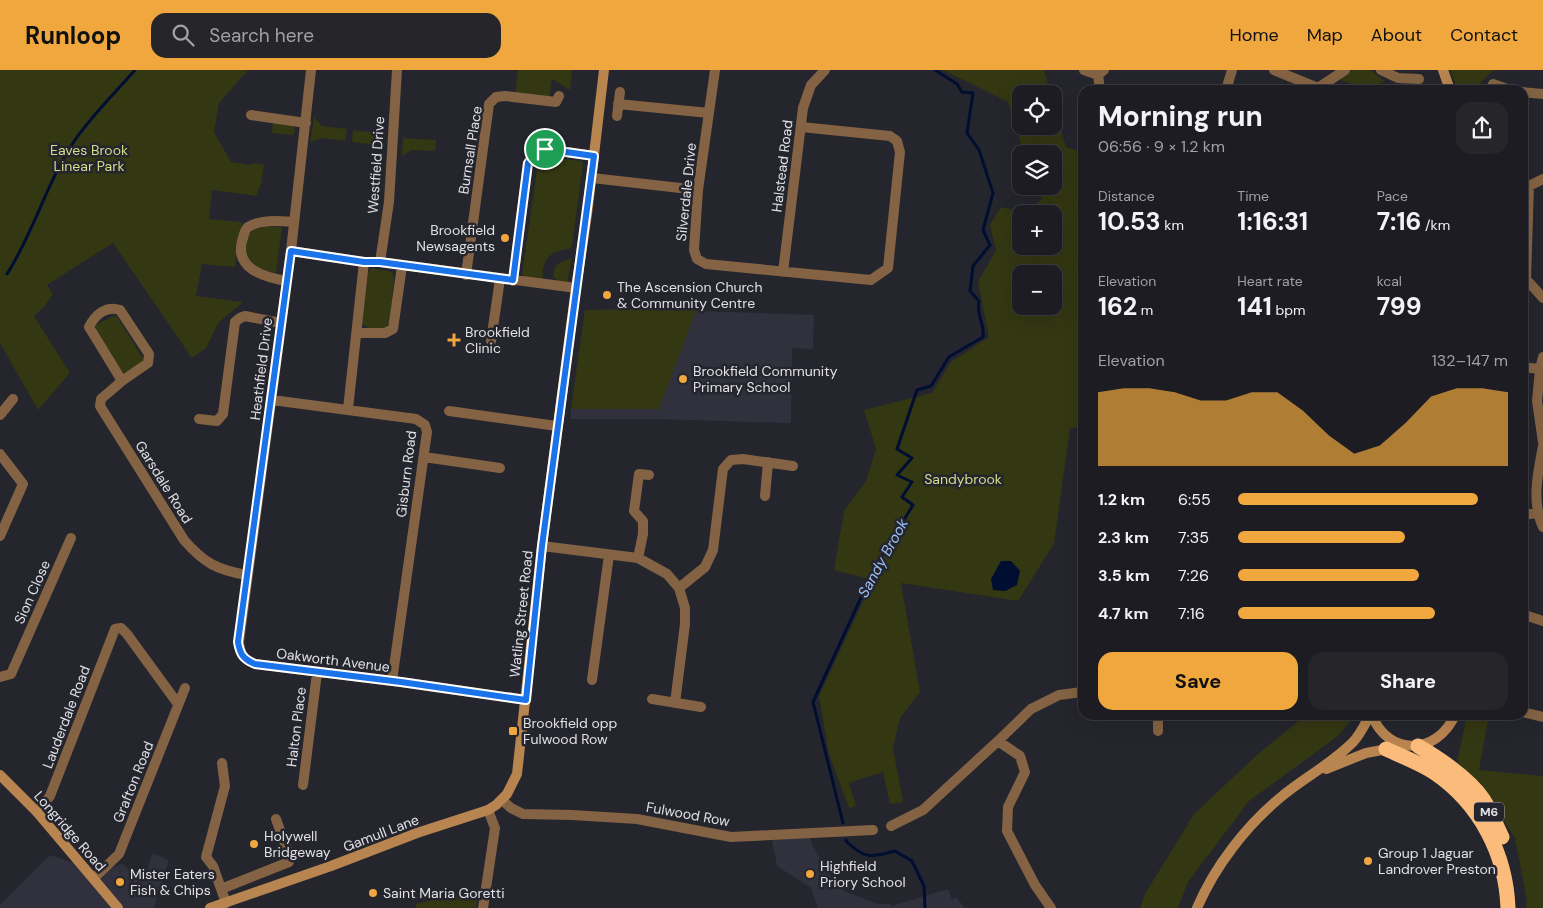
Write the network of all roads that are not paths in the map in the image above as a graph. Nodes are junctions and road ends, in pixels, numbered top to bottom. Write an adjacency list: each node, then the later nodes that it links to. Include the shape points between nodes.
1 (311, 70): 29 (street, Heathfield Drive)
2 (397, 70): 41 (street, Westfield Drive, via 389,202)
3 (604, 70): 31 (street, Watling Street Road)
4 (715, 70): 26 (street, Silverdale Drive)
5 (825, 70): 30 (street, Halstead Road, via 811,85)
6 (1084, 70): 12 (street)
7 (1232, 70): 16 (street)
8 (1274, 70): 17 (street)
9 (1345, 70): 18 (street)
10 (1381, 70): 13 (street, via 1398,78)
11 (1443, 70): 19 (street)
12 (1101, 72): 15 (street)
13 (1419, 80)
14 (1493, 84): 20 (street)
15 (1100, 85)
16 (1228, 85)
17 (1309, 85)
18 (1324, 85)
19 (1448, 85)
20 (1496, 85)
21 (620, 92): 25 (street)
22 (1528, 93): 23 (street)
23 (1543, 94)
24 (559, 96): 44 (street, Burnsall Place, via 556,102 496,97 489,104)
25 (618, 104): 26 (street); 28 (street)
26 (709, 113): 37 (street, Silverdale Drive)
27 (251, 115): 29 (street)
28 (617, 116)
29 (306, 123): 38 (street, Heathfield Drive)
30 (800, 127): 43 (street, Halstead Road); 43 (street, via 890,136 897,141 900,152 888,268 871,280)
31 (594, 156): 32 (street, Watling Street Road); 46 (street, via 545,149 536,153 528,163)
32 (592, 178): 37 (street); 49 (street, Watling Street Road)
33 (1543, 179): 35 (street)
34 (1528, 182): 35 (street)
35 (1532, 184): 36 (street)
36 (1528, 186)
37 (698, 190): 43 (street, Silverdale Drive, via 694,250 697,259 706,264)
38 (294, 222): 39 (street, Heathfield Drive); 47 (street, via 250,226 245,230 241,247 245,264 269,278)
39 (291, 251): 40 (street); 47 (street, Heathfield Drive)
40 (364, 262): 41 (street); 52 (street)
41 (380, 262): 42 (street)
42 (402, 266): 44 (street); 52 (street, via 393,329 385,333)
43 (783, 272)
44 (466, 275): 45 (street)
45 (500, 279): 46 (street); 53 (street)
46 (513, 280): 49 (street)
47 (286, 281): 51 (street, Heathfield Drive)
48 (1528, 281): 50 (street)
49 (576, 288): 64 (street, Watling Street Road)
50 (1543, 298)
51 (281, 323): 59 (street, Heathfield Drive); 63 (street, via 246,316 235,322 223,414 217,420)
52 (357, 333): 60 (street)
53 (492, 340)
54 (1543, 357): 56 (street)
55 (1528, 368): 56 (street)
56 (1540, 369): 65 (street, via 1537,401)
57 (122, 381): 57 (street, Garsdale Road, via 89,327 93,318 108,309 120,310 149,354 148,363); 82 (street, Garsdale Road, via 101,399 100,406 179,531 192,549 212,565 226,572)
58 (13, 399): 62 (street)
59 (272, 400): 60 (street, Gisburn Road); 82 (street, Heathfield Drive)
60 (348, 410): 68 (street, Gisburn Road, via 416,419 425,425 427,432)
61 (449, 411): 64 (street)
62 (0, 415)
63 (199, 419)
64 (557, 426): 79 (street, Watling Street Road)
65 (1543, 442)
66 (1543, 446): 74 (street, via 1536,491)
67 (0, 454): 77 (street, via 23,484)
68 (424, 457): 71 (street); 90 (street, Gisburn Road)
69 (768, 462): 70 (street); 73 (street); 83 (street, via 731,460 723,469 713,550 705,568)
70 (793, 466)
71 (500, 468)
72 (649, 475): 81 (street, via 639,474 634,511 643,522)
73 (765, 496)
74 (1538, 513): 75 (street); 76 (street)
75 (1528, 514)
76 (1543, 527)
77 (0, 536)
78 (71, 538): 88 (street, Sion Close, via 12,674)
79 (542, 546): 80 (street); 94 (street, Watling Street Road)
80 (609, 555): 81 (street); 89 (street, via 590,666)
81 (638, 558): 83 (street, via 667,574)
82 (247, 575): 86 (street, Heathfield Drive, via 238,642 240,654)
83 (679, 588): 95 (street, via 685,616)
84 (1528, 616): 85 (street)
85 (1543, 621)
86 (255, 664): 87 (street, Oakworth Avenue)
87 (317, 673): 90 (street, Oakworth Avenue); 111 (street, Halton Place)
88 (0, 677)
89 (592, 680)
90 (392, 681): 94 (street, Oakworth Avenue)
91 (185, 688): 96 (street, Grafton Road)
92 (1078, 692): 105 (street, via 1059,694 1031,708)
93 (652, 699): 95 (street)
94 (526, 700): 112 (street, Watling Street Road, via 516,774)
95 (675, 703): 97 (street)
96 (178, 704): 114 (street, Lauderdale Road, via 122,628 115,629 50,796); 118 (street, Grafton Road, via 119,854)
97 (701, 707)
98 (1528, 713): 99 (street)
99 (1543, 717)
100 (1158, 720): 104 (street)
101 (1368, 720): 110 (street, via 1355,740)
102 (1374, 720): 106 (street, via 1384,735 1395,742)
103 (1452, 720): 106 (street, via 1430,743)
104 (1158, 731)
105 (998, 742): 116 (street, via 923,810); 124 (street, via 1020,756 1025,772 1008,807 1007,831)
106 (1413, 746): 107 (street); 126 (highway, M6, via 1441,760 1483,799 1502,838 1510,874)
107 (1386, 749): 110 (street, via 1366,752); 126 (highway, via 1434,772 1475,811 1496,850)
108 (222, 764): 119 (street, via 226,786 206,857)
109 (0, 775): 114 (street, Longridge Road)
110 (1311, 775): 125 (street, via 1281,797 1231,850)
111 (303, 785)
112 (502, 800): 113 (street, Gamull Lane); 117 (street, Fulwood Row, via 523,814 637,819 731,837)
113 (488, 810): 120 (street, Gamull Lane); 123 (street, via 495,828)
114 (37, 812): 118 (street, Longridge Road)
115 (276, 819): 119 (street, via 289,862)
116 (891, 826)
117 (873, 830)
118 (94, 878): 121 (street, Longridge Road)
119 (221, 888): 120 (street)
120 (226, 903): 122 (street, Gamull Lane)
121 (118, 908)
122 (210, 908)
123 (483, 908)
124 (1051, 908)
125 (1197, 908)
126 (1510, 908)

